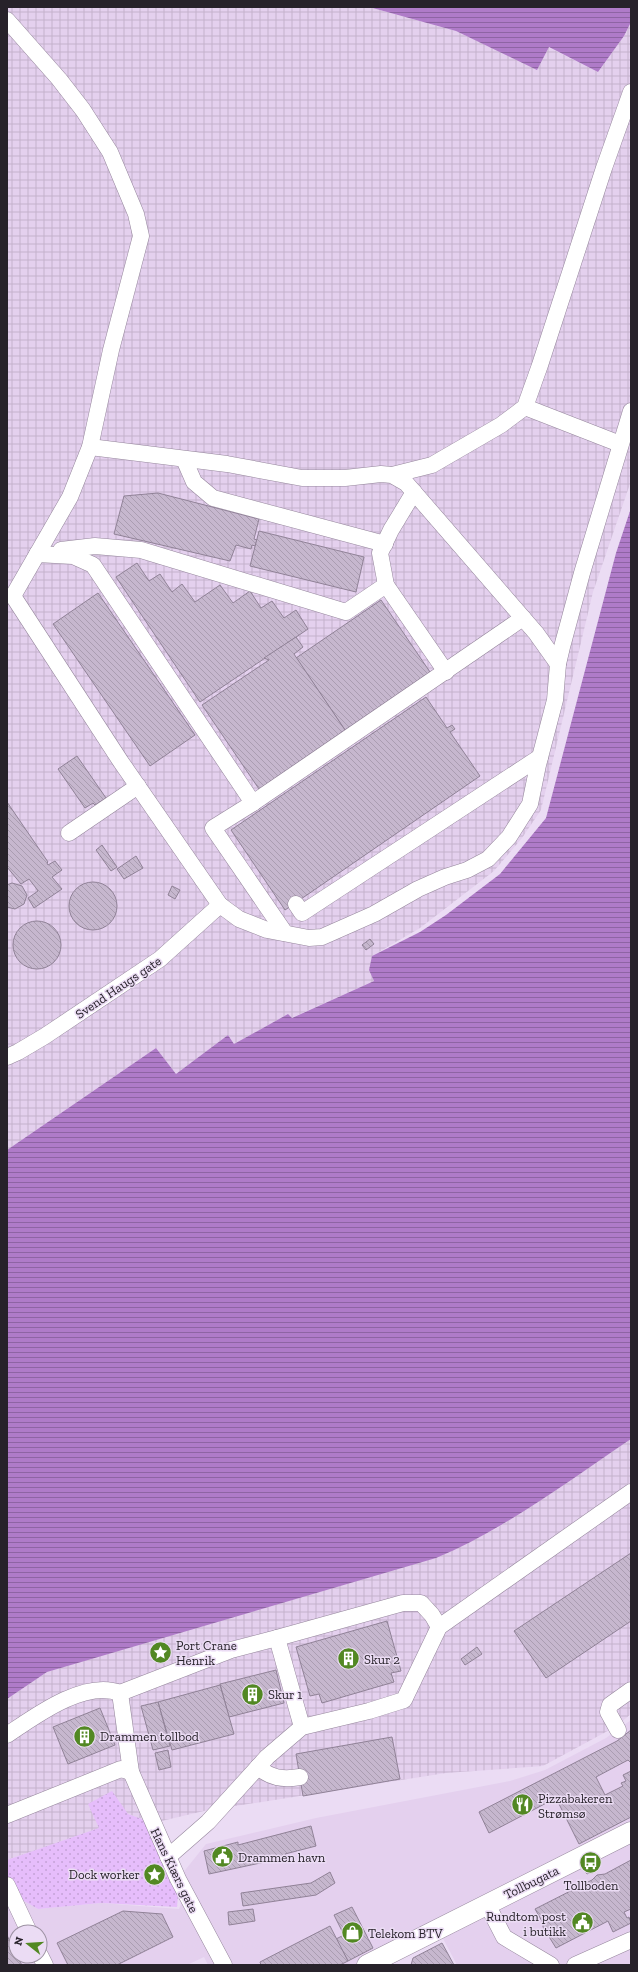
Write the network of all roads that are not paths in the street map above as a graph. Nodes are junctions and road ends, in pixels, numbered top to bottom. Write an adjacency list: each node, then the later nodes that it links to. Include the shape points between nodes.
1 (7, 20): 6 (street, via 59,79 110,152 136,214 141,236 111,350)
2 (631, 92): 3 (street)
3 (525, 407): 5 (street); 8 (street, via 501,425 432,464)
4 (631, 411): 5 (street)
5 (620, 444): 15 (street)
6 (90, 448): 7 (street); 11 (street, via 70,497)
7 (184, 459): 8 (street, via 302,478); 10 (street, via 194,482 213,498)
8 (392, 475): 9 (street, via 406,483)
9 (414, 492): 10 (street); 14 (street)
10 (385, 544): 12 (street, via 380,553)
11 (37, 554): 12 (street, via 95,546 141,550 346,612); 13 (street); 19 (street, via 73,556 93,565)
12 (386, 585): 16 (street)
13 (10, 598): 18 (street)
14 (524, 618): 15 (street); 16 (street)
15 (558, 664): 17 (street, via 555,700)
16 (446, 672): 19 (street)
17 (540, 757): 21 (street, via 302,913); 23 (street, via 530,804 509,837 488,859 418,889 374,914 322,937 309,938)
18 (138, 786): 20 (street); 22 (street)
19 (252, 803): 23 (street, via 213,828)
20 (69, 833)
21 (296, 904)
22 (220, 905): 23 (street, via 239,919 267,930); 24 (street, Svend Haugs gate, via 160,959 45,1036)
23 (285, 933)
24 (7, 1056)
25 (631, 1492): 26 (street)
26 (439, 1627): 27 (street, via 421,1603 403,1603); 30 (street, via 404,1700)
27 (277, 1638): 29 (street, via 231,1650); 30 (street)
28 (631, 1690): 31 (street, via 610,1705 608,1712)
29 (120, 1693): 32 (street, via 112,1690 90,1690 46,1709); 34 (street, Hans Kiærs gate)
30 (302, 1727): 33 (street, via 267,1756)
31 (618, 1730)
32 (7, 1735)
33 (258, 1767): 35 (street, via 269,1776 289,1779); 38 (street, via 208,1822)
34 (131, 1772): 36 (street, via 121,1769); 38 (street, Hans Kiærs gate)
35 (300, 1777)
36 (7, 1815)
37 (631, 1832): 40 (main road, Tollbugata)
38 (168, 1857): 44 (street, Hans Kiærs gate)
39 (7, 1885): 41 (street)
40 (487, 1904): 43 (main road, Tollbugata); 46 (street, via 504,1937)
41 (25, 1924)
42 (631, 1940): 47 (street)
43 (394, 1959): 45 (main road, Tollbugata)
44 (224, 1965)
45 (367, 1965)
46 (551, 1965)
47 (575, 1965)

